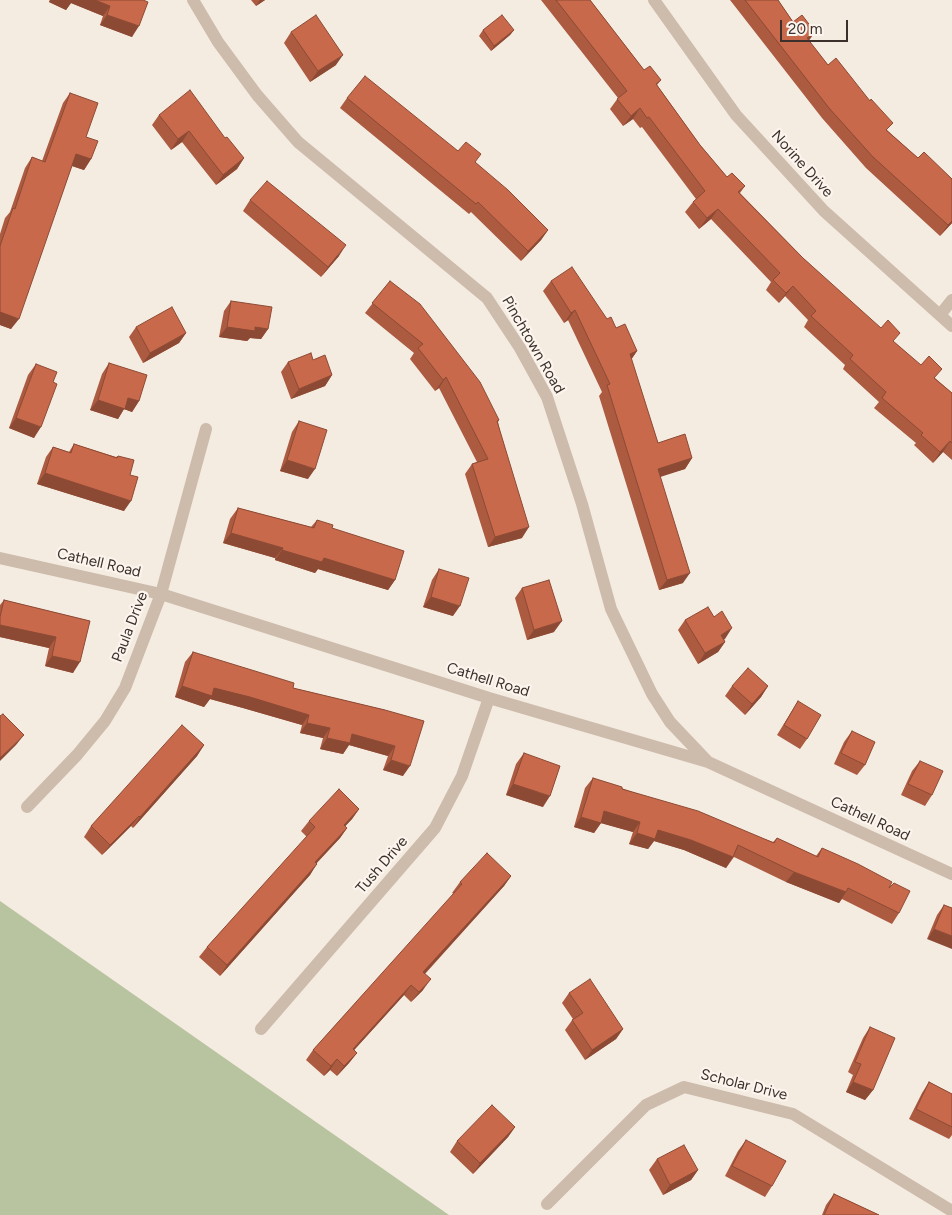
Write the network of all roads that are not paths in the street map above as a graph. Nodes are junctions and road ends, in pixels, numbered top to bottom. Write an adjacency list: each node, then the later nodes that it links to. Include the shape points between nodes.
1 (194, 0): 10 (street, Pinchtown Road, via 218,42 298,142 487,298 547,397 582,504 611,609 670,722)
2 (654, 0): 4 (street, Norine Drive, via 736,115 824,211)
3 (952, 300): 4 (street)
4 (940, 315): 5 (street, Norine Drive)
5 (952, 326)
6 (206, 429): 8 (street, Paula Drive)
7 (0, 558): 8 (street, Cathell Road)
8 (161, 594): 9 (street, Cathell Road); 11 (street, Paula Drive, via 124,688 105,721)
9 (489, 698): 10 (street, Cathell Road); 13 (street, Tush Drive, via 462,776 435,828)
10 (708, 762): 12 (street, Cathell Road)
11 (27, 807)
12 (952, 874)
13 (261, 1029)
14 (547, 1204): 15 (street, Scholar Drive, via 646,1105 684,1087 793,1114)
15 (952, 1211)

